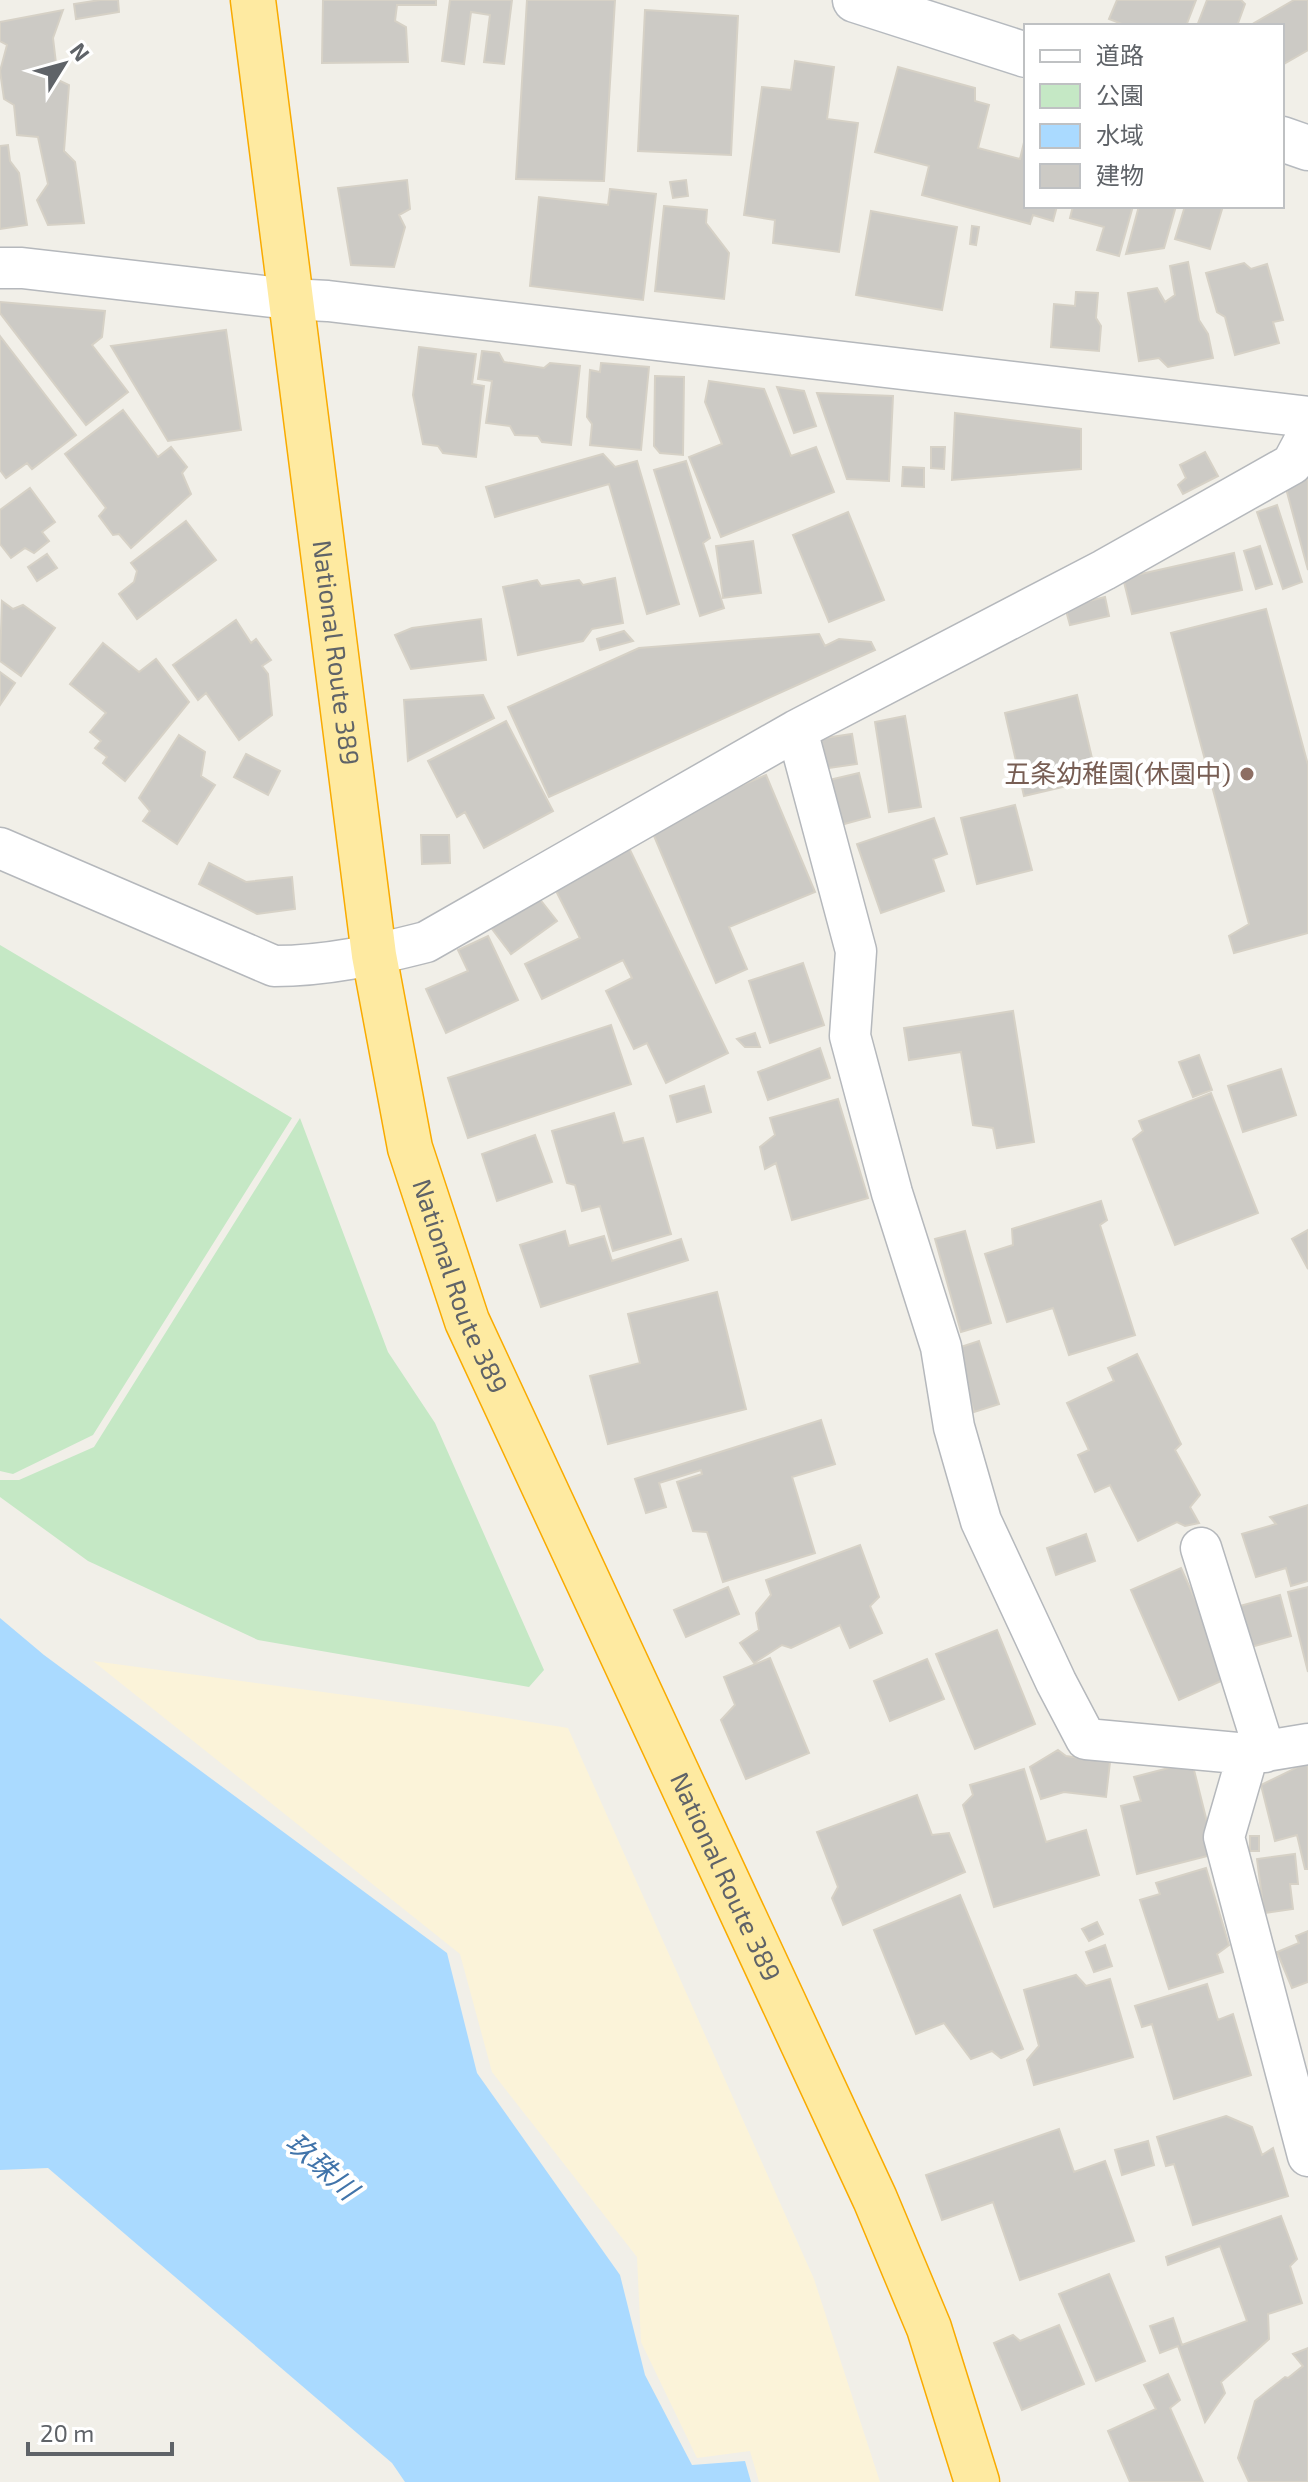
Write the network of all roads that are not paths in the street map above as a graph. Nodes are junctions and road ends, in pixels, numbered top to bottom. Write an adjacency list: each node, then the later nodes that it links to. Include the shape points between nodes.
1 (253, 0): 8 (highway, National Route 389)
2 (855, 0): 3 (main road)
3 (910, 8): 4 (main road)
4 (1024, 54)
5 (1284, 140): 6 (main road)
6 (1308, 148)
7 (0, 268): 8 (street)
8 (289, 299): 9 (street); 13 (highway, National Route 389)
9 (1308, 417)
10 (1308, 434): 11 (street, via 1292,464 1104,570)
11 (797, 730): 13 (street, via 426,942); 16 (street, via 856,951 850,1036 941,1347 954,1427 981,1521 1086,1739)
12 (0, 848): 13 (street, via 274,966 313,966)
13 (374, 955): 18 (highway, National Route 389, via 410,1148 467,1321 875,2199 929,2328)
14 (1201, 1548): 16 (street)
15 (1308, 1744): 16 (street)
16 (1257, 1753): 17 (street, via 1224,1837)
17 (1308, 2156)
18 (977, 2482)

